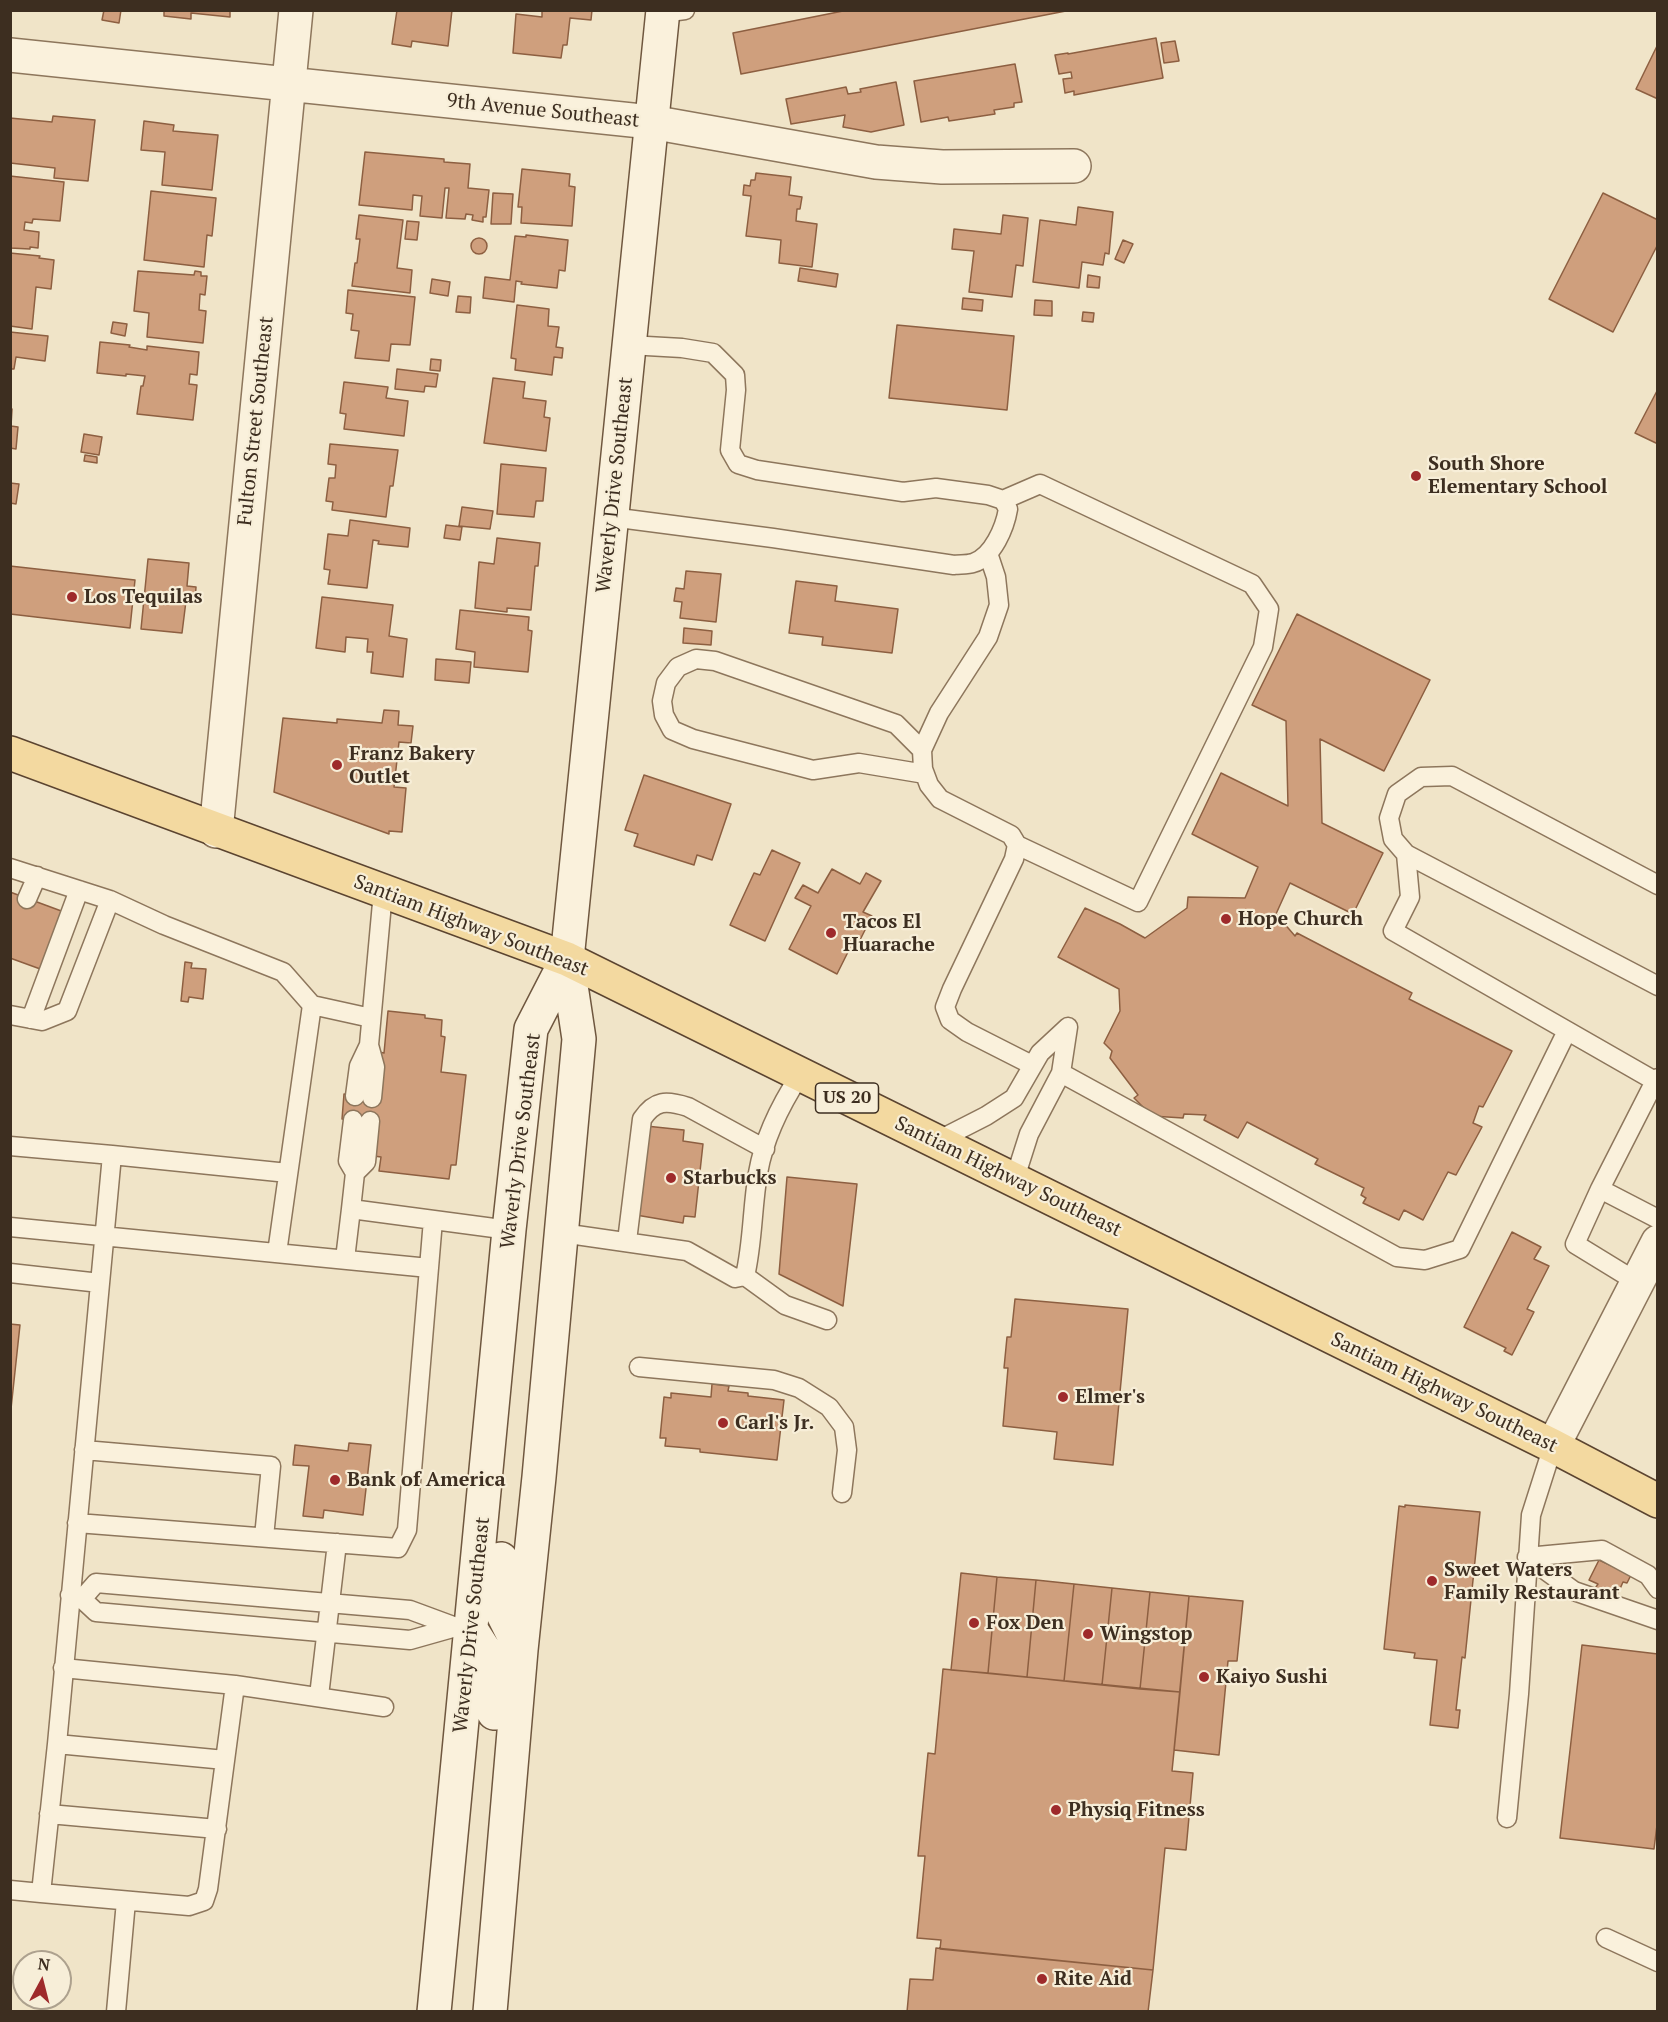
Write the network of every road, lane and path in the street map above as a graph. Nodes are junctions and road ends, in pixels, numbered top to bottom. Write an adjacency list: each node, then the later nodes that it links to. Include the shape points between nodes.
1 (296, 10): 4 (main road, Fulton Street Southeast)
2 (670, 11): 5 (main road, Waverly Drive Southeast)
3 (10, 55): 4 (main road, 9th Avenue Southeast)
4 (289, 84): 5 (main road, 9th Avenue Southeast); 14 (main road, Fulton Street Southeast)
5 (651, 122): 6 (main road, 9th Avenue Southeast, via 876,162); 7 (main road, Waverly Drive Southeast)
6 (1074, 166)
7 (629, 345): 8 (lane, via 713,353 735,375 730,450 738,464 903,492 936,489); 9 (main road, Waverly Drive Southeast)
8 (1003, 500): 10 (lane, via 1008,509 1006,521); 15 (lane, via 1040,484 1252,584 1269,609 1263,647 1138,902)
9 (611, 517): 10 (lane, via 954,565 973,563); 24 (main road, Waverly Drive Southeast)
10 (988, 553): 11 (lane, via 999,604 988,637 939,713)
11 (922, 750): 13 (lane); 13 (lane, via 896,724 715,661 696,659 678,667 666,683 664,715 672,730 693,739 813,771 859,763)
12 (10, 753): 14 (main road, Santiam Highway Southeast / US 20)
13 (925, 774): 15 (lane, via 940,800 1011,835)
14 (216, 831): 21 (main road, Santiam Highway Southeast / US 20)
15 (1015, 852): 31 (lane, via 945,1007 950,1020 967,1032)
16 (1406, 854): 19 (lane, via 1393,839 1389,818 1397,794 1421,777 1452,776); 25 (lane); 30 (lane, via 1410,897 1393,932)
17 (10, 867): 18 (lane)
18 (37, 876): 20 (lane); 22 (lane)
19 (1658, 885)
20 (79, 890): 23 (lane); 29 (lane)
21 (383, 892): 24 (main road, Santiam Highway Southeast / US 20); 28 (lane)
22 (27, 899)
23 (110, 900): 26 (lane, via 283,972); 29 (lane, via 67,1011 42,1021)
24 (567, 959): 33 (main road, Santiam Highway Southeast / US 20); 48 (main road, Waverly Drive Southeast, via 531,1029); 49 (main road, Waverly Drive Southeast, via 579,1039)
25 (1658, 986)
26 (312, 1005): 28 (lane); 41 (lane)
27 (10, 1015): 29 (lane)
28 (371, 1018): 35 (lane, via 369,1045 359,1066)
29 (31, 1019)
30 (1567, 1031): 32 (lane, via 1460,1249 1425,1260 1397,1257); 34 (lane)
31 (1032, 1065): 32 (lane, via 1068,1027); 37 (lane, via 1014,1098)
32 (1061, 1073): 42 (lane, via 1029,1134)
33 (800, 1075): 37 (main road, Santiam Highway Southeast / US 20); 39 (lane, via 783,1100)
34 (1656, 1079): 43 (lane)
35 (364, 1097)
36 (361, 1121): 44 (lane, via 366,1162 355,1173)
37 (936, 1142): 42 (main road, Santiam Highway Southeast / US 20)
38 (10, 1146): 40 (lane)
39 (765, 1149): 51 (lane, via 688,1107 661,1102 649,1108 642,1119); 57 (lane, via 758,1173 751,1253)
40 (112, 1155): 41 (lane); 50 (lane)
41 (288, 1173): 53 (lane)
42 (1014, 1180): 63 (main road, Santiam Highway Southeast / US 20)
43 (1600, 1189): 46 (lane); 58 (lane, via 1575,1244)
44 (351, 1209): 45 (lane); 54 (lane)
45 (434, 1220): 48 (lane); 55 (lane)
46 (1658, 1220)
47 (10, 1227): 50 (lane)
48 (509, 1230): 62 (main road, Waverly Drive Southeast)
49 (562, 1233): 51 (lane); 77 (main road, Waverly Drive Southeast)
50 (104, 1237): 53 (lane); 59 (lane)
51 (627, 1241): 57 (lane, via 687,1251 735,1278)
52 (1658, 1242): 58 (main road)
53 (277, 1253): 54 (lane)
54 (345, 1259): 55 (lane)
55 (429, 1268): 69 (lane, via 407,1530 398,1548)
56 (10, 1273): 59 (lane)
57 (745, 1276): 60 (lane, via 785,1305)
58 (1637, 1282): 63 (main road)
59 (100, 1283): 64 (lane)
60 (827, 1320)
61 (639, 1367): 65 (lane, via 774,1380 799,1388 829,1407 844,1428 847,1450)
62 (493, 1411): 75 (main road, Waverly Drive Southeast); 77 (main road, via 511,1433 498,1602)
63 (1553, 1446): 66 (main road, Santiam Highway Southeast / US 20); 70 (lane, via 1531,1515)
64 (84, 1450): 67 (lane); 68 (lane, via 271,1466)
65 (842, 1493)
66 (1658, 1501)
67 (77, 1523): 68 (lane); 72 (lane)
68 (264, 1538): 69 (lane)
69 (337, 1543): 73 (lane)
70 (1527, 1557): 71 (lane, via 1602,1550 1648,1575); 74 (lane, via 1574,1591); 85 (lane)
71 (1658, 1589)
72 (76, 1597): 73 (lane, via 96,1583); 76 (lane, via 96,1612); 78 (lane)
73 (329, 1602): 75 (lane, via 410,1610); 76 (lane)
74 (1658, 1620)
75 (464, 1629): 76 (lane, via 410,1640); 87 (main road, via 497,1670 483,1846); 94 (main road, Waverly Drive Southeast)
76 (326, 1631): 80 (lane)
77 (521, 1650): 87 (main road, Waverly Drive Southeast)
78 (63, 1668): 79 (lane); 82 (lane)
79 (235, 1685): 80 (lane); 83 (lane)
80 (319, 1696): 81 (lane)
81 (384, 1707)
82 (57, 1744): 83 (lane); 84 (lane)
83 (225, 1760): 86 (lane)
84 (49, 1814): 86 (lane); 89 (lane)
85 (1507, 1818)
86 (217, 1829): 90 (lane, via 204,1901 189,1906)
87 (502, 1870): 95 (main road, Waverly Drive Southeast)
88 (10, 1890): 89 (lane)
89 (41, 1893): 90 (lane)
90 (126, 1901): 93 (lane)
91 (1606, 1938): 92 (lane)
92 (1658, 1962)
93 (116, 2012)
94 (434, 2012)
95 (490, 2012)

